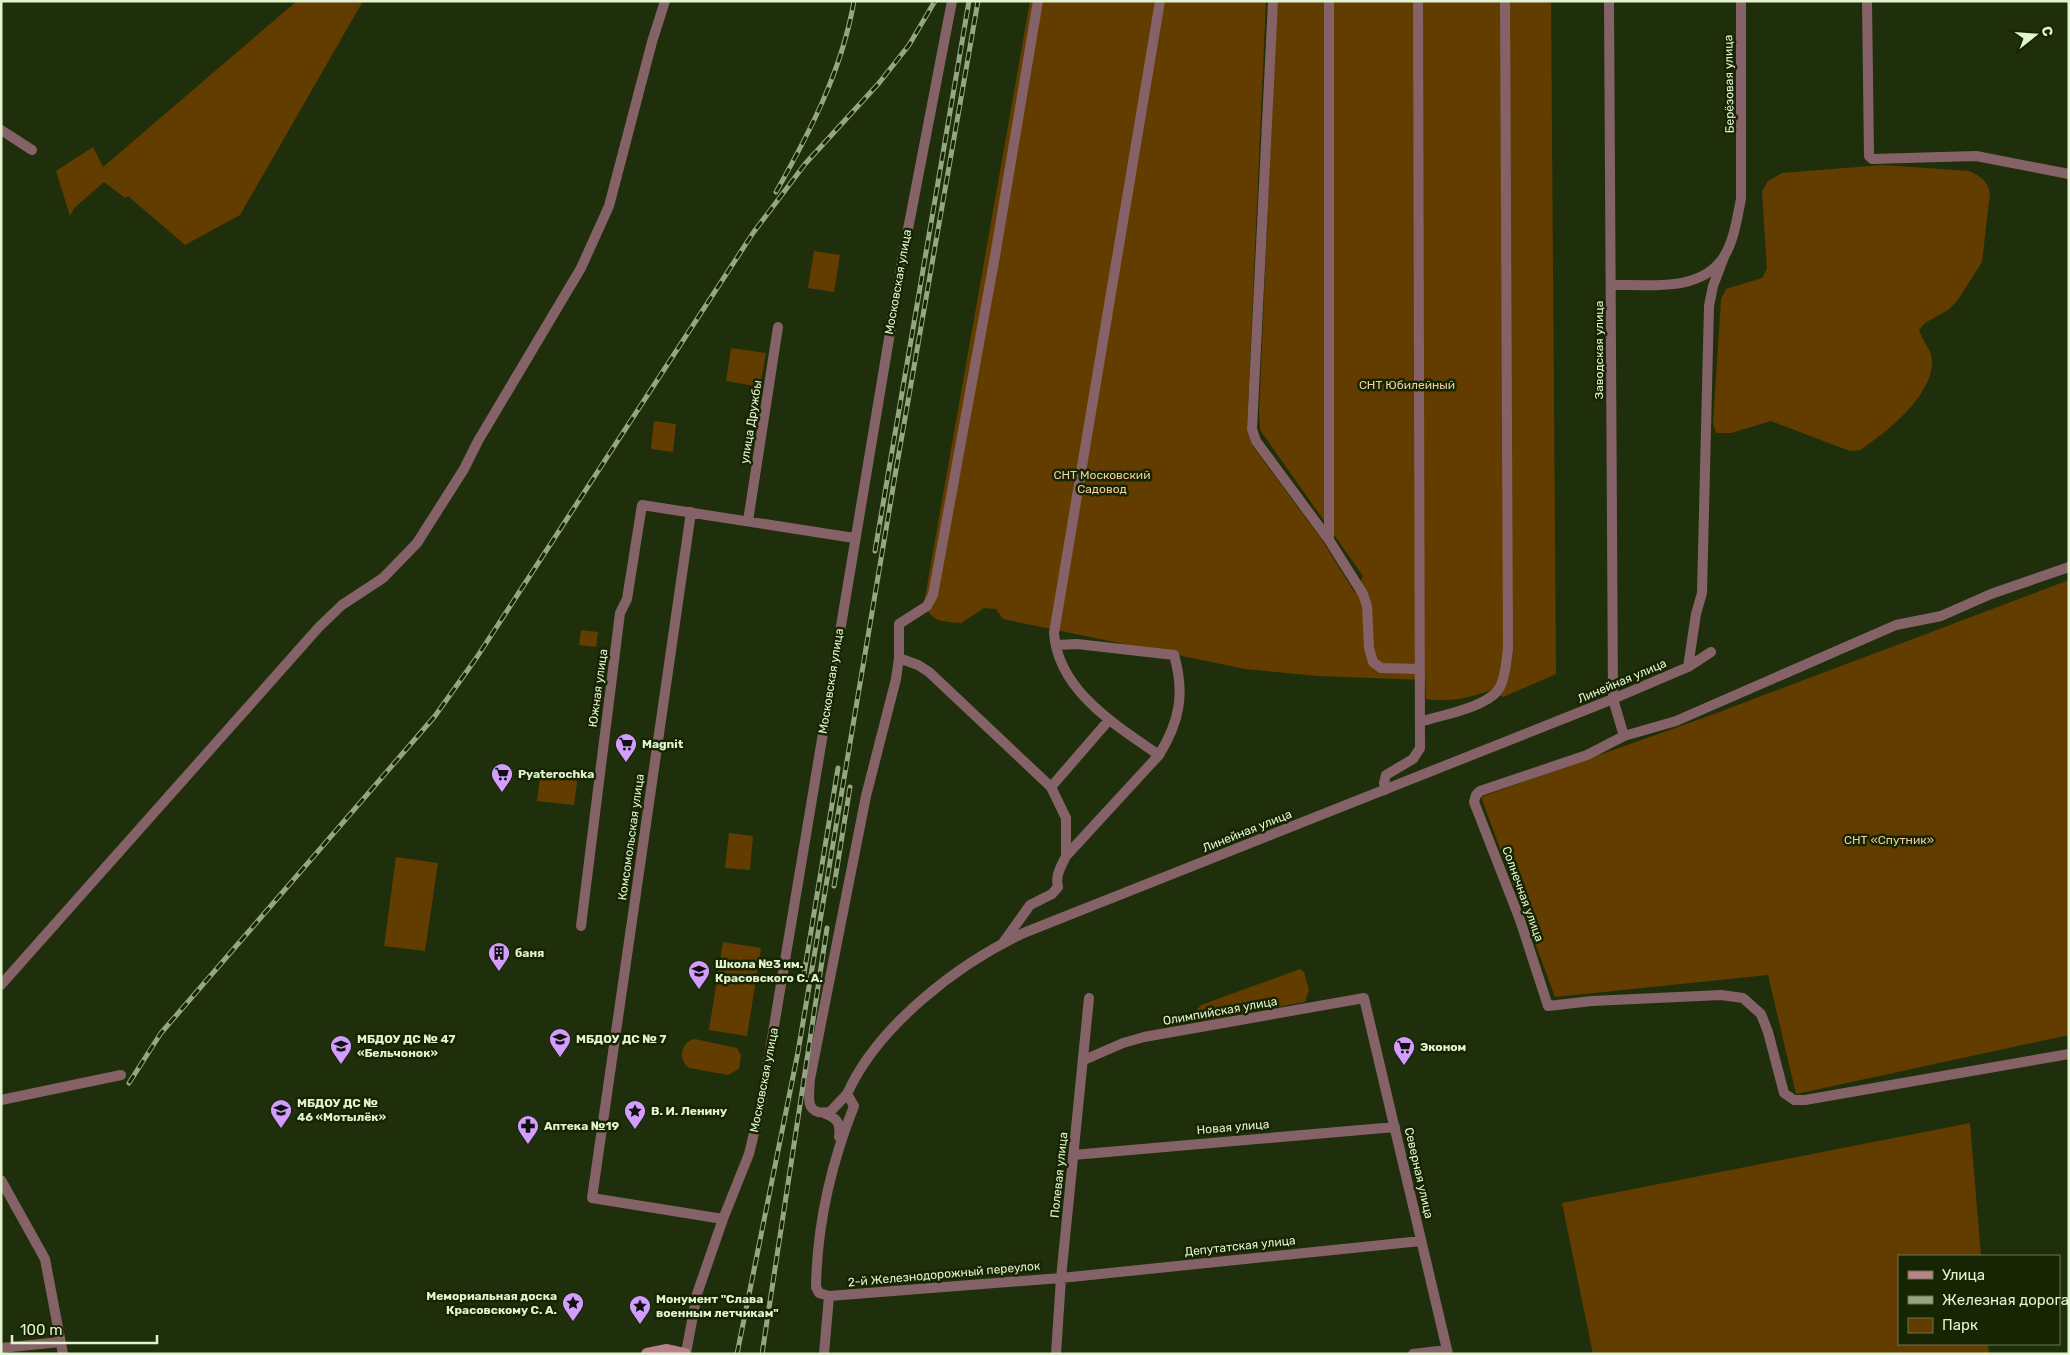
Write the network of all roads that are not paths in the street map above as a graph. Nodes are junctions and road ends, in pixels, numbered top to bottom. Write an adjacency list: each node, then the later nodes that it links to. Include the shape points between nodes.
1 (665, 1): 38 (street, via 609,206 581,268 417,543 383,578 342,605 312,634)
2 (952, 1): 20 (street, Московская улица, via 903,255)
3 (1038, 1): 25 (street, via 994,266 933,595 928,606 898,624)
4 (1160, 1): 23 (street, via 1054,633)
5 (1272, 1): 21 (street, via 1252,429 1256,441)
6 (1329, 1): 21 (street)
7 (1418, 1): 27 (street)
8 (1505, 1): 30 (street, via 1506,667 1500,688 1489,698)
9 (1609, 1): 16 (street, Заводская улица)
10 (1741, 1): 15 (street, Берёзовая улица, via 1742,166 1739,208)
11 (1867, 1): 14 (street, via 1869,156 1872,159 1976,156)
12 (1, 130): 13 (street)
13 (32, 150)
14 (2069, 174)
15 (1724, 257): 16 (street, via 1710,274 1685,283); 26 (street, Берёзовая улица, via 1709,306 1702,593)
16 (1611, 285): 28 (street, Заводская улица)
17 (778, 327): 19 (street, улица Дружбы)
18 (691, 512): 19 (street); 36 (street, Южная улица, via 642,505 627,599 620,613); 51 (street, Комсомольская улица, via 592,1198)
19 (748, 521): 20 (street)
20 (854, 538): 51 (street, Московская улица, via 761,1104 750,1154)
21 (1329, 540): 27 (street, via 1366,599 1373,662 1382,668)
22 (2069, 567): 31 (street, via 1941,616 1896,625 1676,721)
23 (1057, 645): 29 (street, via 1065,671 1094,709); 32 (street, via 1077,644 1174,655 1180,691 1168,740)
24 (1711, 652): 26 (street, Линейная улица)
25 (899, 658): 33 (street, via 929,672); 46 (street, via 866,796 810,1079 808,1101 811,1108)
26 (1688, 667): 28 (street, Линейная улица)
27 (1420, 669): 30 (street)
28 (1613, 699): 31 (street, Заводская улица); 34 (street, Линейная улица)
29 (1109, 720): 32 (street); 33 (street)
30 (1420, 722): 34 (street, via 1419,752 1386,774)
31 (1624, 736): 41 (street, Солнечная улица, via 1587,755 1480,791 1474,802 1548,1006 1721,995 1743,998 1761,1014 1784,1093 1794,1100)
32 (1159, 755): 35 (street)
33 (1051, 787): 35 (street, via 1066,818)
34 (1385, 790): 37 (street, Линейная улица)
35 (1066, 856): 37 (street, via 1056,880 1058,887 1052,894 1030,905)
36 (581, 926)
37 (1003, 942): 44 (street, Линейная улица, via 951,976 910,1012 869,1058)
38 (1, 985)
39 (1089, 998): 42 (street, Полевая улица)
40 (1364, 998): 42 (street, Олимпийская улица, via 1144,1037); 47 (street, Северная улица)
41 (2069, 1054)
42 (1084, 1060): 49 (street, Полевая улица)
43 (122, 1075): 45 (street)
44 (849, 1098): 46 (street); 48 (street, via 854,1106)
45 (1, 1100)
46 (824, 1113): 48 (street, via 839,1123)
47 (1395, 1127): 49 (street, Новая улица); 52 (street, Северная улица)
48 (837, 1148): 54 (street, via 816,1272 819,1293)
49 (1073, 1155): 53 (street, Полевая улица)
50 (1, 1180): 55 (street, via 45,1259)
51 (722, 1219): 60 (street, Московская улица, via 697,1294)
52 (1421, 1241): 53 (street, Депутатская улица); 57 (street, Северная улица)
53 (1061, 1278): 54 (street, 2-й Железнодорожный переулок); 62 (street, Полевая улица)
54 (829, 1296): 61 (street)
55 (60, 1342): 56 (street); 58 (street)
56 (1, 1348)
57 (1447, 1352): 63 (street)
58 (63, 1354)
59 (647, 1354): 60 (street, via 667,1350)
60 (686, 1354)
61 (824, 1354)
62 (1056, 1354)
63 (1413, 1354)

